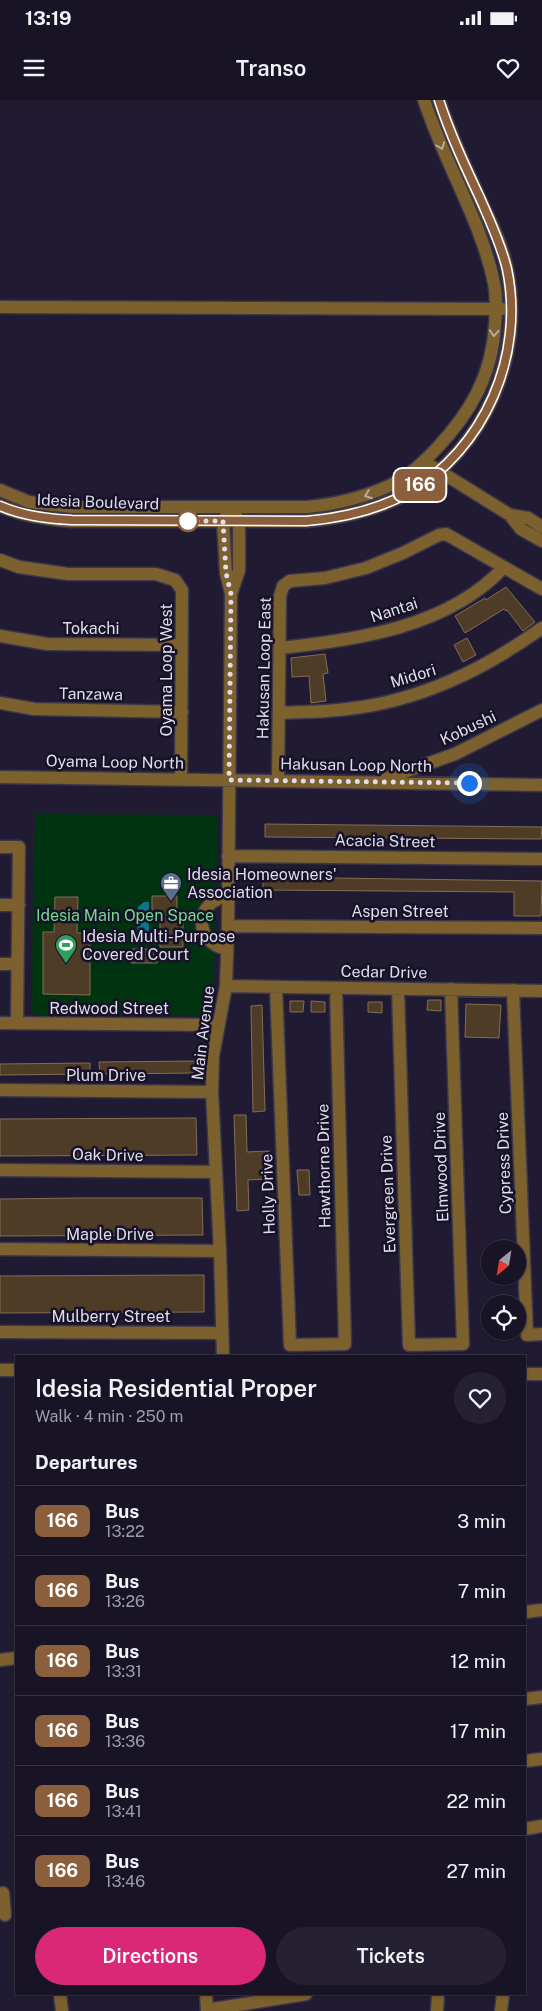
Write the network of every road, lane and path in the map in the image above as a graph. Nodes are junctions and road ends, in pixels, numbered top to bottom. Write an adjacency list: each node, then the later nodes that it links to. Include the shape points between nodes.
1 (424, 100): 4 (street, Idesia Boulevard, one-way to 4, via 486,252)
2 (439, 100): 5 (street, Idesia Boulevard, via 501,248 507,269)
3 (0, 306): 4 (street)
4 (496, 309): 5 (street); 6 (street, Idesia Boulevard, one-way to 6, via 493,351 480,388 453,431)
5 (511, 309): 7 (street, Idesia Boulevard, via 508,354 494,395 467,441)
6 (424, 462): 7 (street); 10 (street, Idesia Boulevard, one-way to 10, via 398,481 344,502 307,508)
7 (439, 470): 11 (street); 13 (street, Idesia Boulevard, via 407,493 345,516 306,521)
8 (0, 490): 10 (street, Idesia Boulevard, via 29,502 72,507)
9 (0, 506): 12 (street, Idesia Boulevard, via 48,519)
10 (231, 508): 12 (street); 13 (street)
11 (510, 515): 14 (street, via 528,518); 15 (street, via 522,529)
12 (223, 521): 13 (street, Idesia Boulevard); 19 (street, Main Avenue, via 226,573)
13 (239, 521): 19 (street, Main Avenue, via 238,570)
14 (542, 527)
15 (542, 541)
16 (0, 560): 22 (street, Oyama Loop West, via 19,567 68,574 156,574 175,580 182,590)
17 (504, 567): 18 (street); 23 (street, Nantai, via 489,584 416,622 382,633); 23 (street, Hakusan Loop East, via 446,534 366,568 325,578 290,581 283,586 280,596)
18 (542, 589)
19 (231, 594): 30 (street, Main Avenue)
20 (542, 628): 27 (street, Midori, via 470,673 430,690 348,709)
21 (0, 636): 22 (street, Tokachi, via 47,644)
22 (182, 645): 26 (street, Oyama Loop West)
23 (280, 648): 27 (street, Hakusan Loop East)
24 (0, 703): 26 (street, Tanzawa, via 34,710)
25 (542, 710): 32 (street, Kobushi, via 455,754)
26 (182, 712): 29 (street, Oyama Loop West)
27 (279, 713): 31 (street, Hakusan Loop East)
28 (1, 777): 29 (street, Oyama Loop North)
29 (181, 780): 30 (street, Oyama Loop North)
30 (229, 780): 31 (street, Hakusan Loop North); 35 (street, Main Avenue)
31 (278, 780): 32 (street, Hakusan Loop North)
32 (378, 782): 33 (street, Hakusan Loop North)
33 (542, 785)
34 (0, 847): 39 (street, via 19,847)
35 (228, 856): 36 (street, Acacia Street); 37 (street, Main Avenue)
36 (542, 859)
37 (228, 896): 40 (street, Main Avenue); 42 (street, via 214,900 202,918 208,940)
38 (0, 905): 39 (street)
39 (18, 905): 44 (street)
40 (228, 926): 41 (street, Aspen Street); 42 (street, Main Avenue)
41 (542, 928)
42 (227, 949): 45 (street, Main Avenue)
43 (0, 964): 44 (street)
44 (18, 964): 53 (street)
45 (226, 986): 46 (street, Cedar Drive); 54 (street, Main Avenue)
46 (276, 986): 47 (street, Cedar Drive); 64 (street, Holly Drive, via 290,1345)
47 (336, 988): 48 (street, Cedar Drive); 64 (street, Hawthorne Drive)
48 (398, 989): 49 (street, Cedar Drive); 65 (street, Evergreen Drive, via 409,1345)
49 (451, 989): 50 (street, Cedar Drive); 65 (street, Elmwood Drive)
50 (513, 990): 51 (street, Cedar Drive); 63 (street, Cypress Drive, via 527,1334)
51 (542, 991)
52 (0, 1023): 53 (street, Redwood Street)
53 (17, 1023): 54 (street, Redwood Street)
54 (218, 1025): 56 (street, Main Avenue)
55 (0, 1090): 56 (street, Plum Drive)
56 (212, 1092): 58 (street, Main Avenue)
57 (0, 1170): 58 (street, Oak Drive)
58 (216, 1172): 60 (street, Main Avenue)
59 (0, 1250): 60 (street, Maple Drive)
60 (220, 1251): 62 (street, Main Avenue)
61 (0, 1332): 62 (street, Mulberry Street)
62 (222, 1333): 66 (street, Main Avenue)
63 (542, 1334)
64 (345, 1344)
65 (463, 1344)
66 (223, 1355)
67 (0, 1370): 68 (street)
68 (15, 1370)
69 (526, 1374): 70 (street)
70 (542, 1374)
71 (542, 1610): 72 (street)
72 (526, 1612)
73 (15, 1658): 74 (street)
74 (0, 1660)
75 (542, 1697): 76 (street)
76 (526, 1699)
77 (542, 1759): 78 (street)
78 (526, 1761)
79 (542, 1826): 80 (street)
80 (526, 1829)
81 (15, 1892): 82 (street)
82 (2, 1893): 83 (street)
83 (7, 1915)
84 (60, 1995): 90 (street)
85 (206, 1995): 89 (street)
86 (300, 1995): 89 (street)
87 (438, 1995): 91 (street)
88 (503, 1995): 92 (street)
89 (207, 2010)
90 (62, 2011)
91 (437, 2011)
92 (501, 2011)

